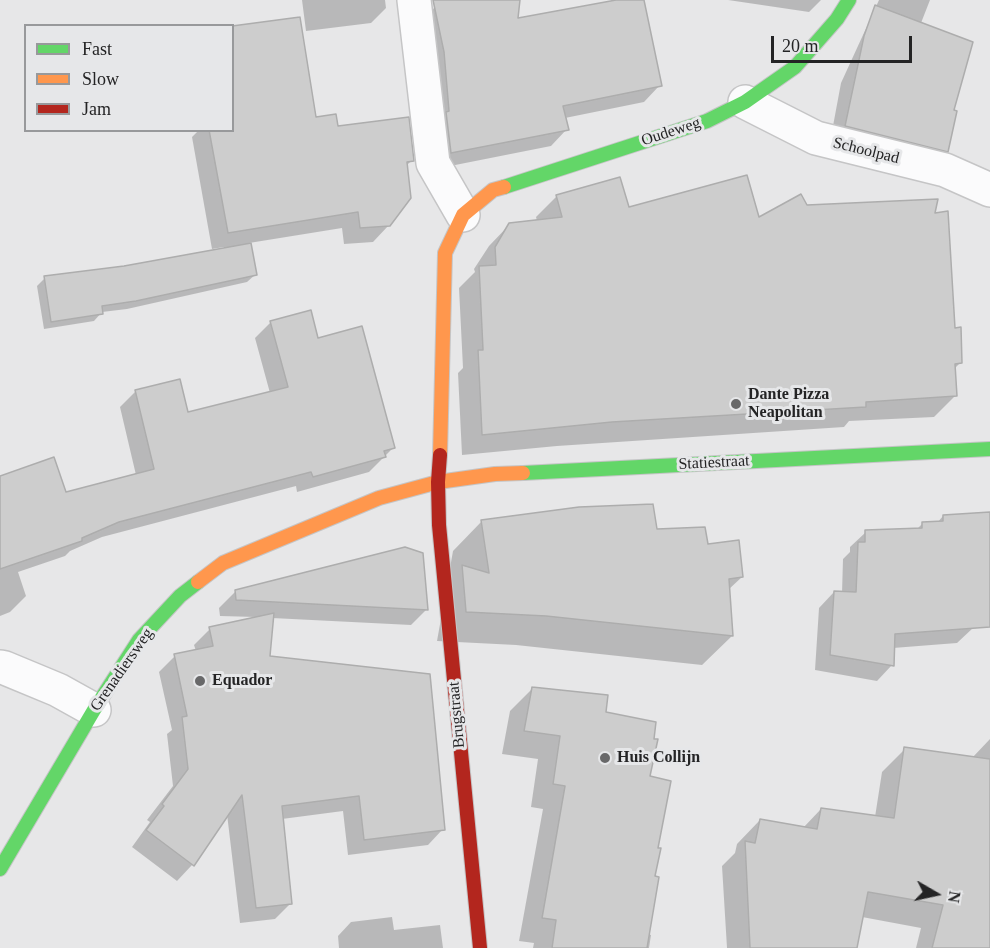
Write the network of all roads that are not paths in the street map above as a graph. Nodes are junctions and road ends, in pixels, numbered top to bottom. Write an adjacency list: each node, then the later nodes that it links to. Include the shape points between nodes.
1 (414, 0): 5 (street, via 433,163)
2 (849, 0): 3 (street, Oudeweg, via 795,67)
3 (745, 102): 4 (street, Schoolpad, via 816,138 945,170); 5 (street, Oudeweg, via 706,121 493,190)
4 (990, 190)
5 (463, 215): 7 (street, Oudeweg, via 445,253)
6 (990, 449): 7 (street, Statiestraat, via 495,474)
7 (438, 482): 9 (street, Grenadiersweg, via 369,502 223,563 180,596 139,640); 11 (street, Brugstraat)
8 (0, 667): 9 (street, via 58,690)
9 (93, 710): 10 (street, Grenadiersweg)
10 (0, 869)
11 (480, 948)

